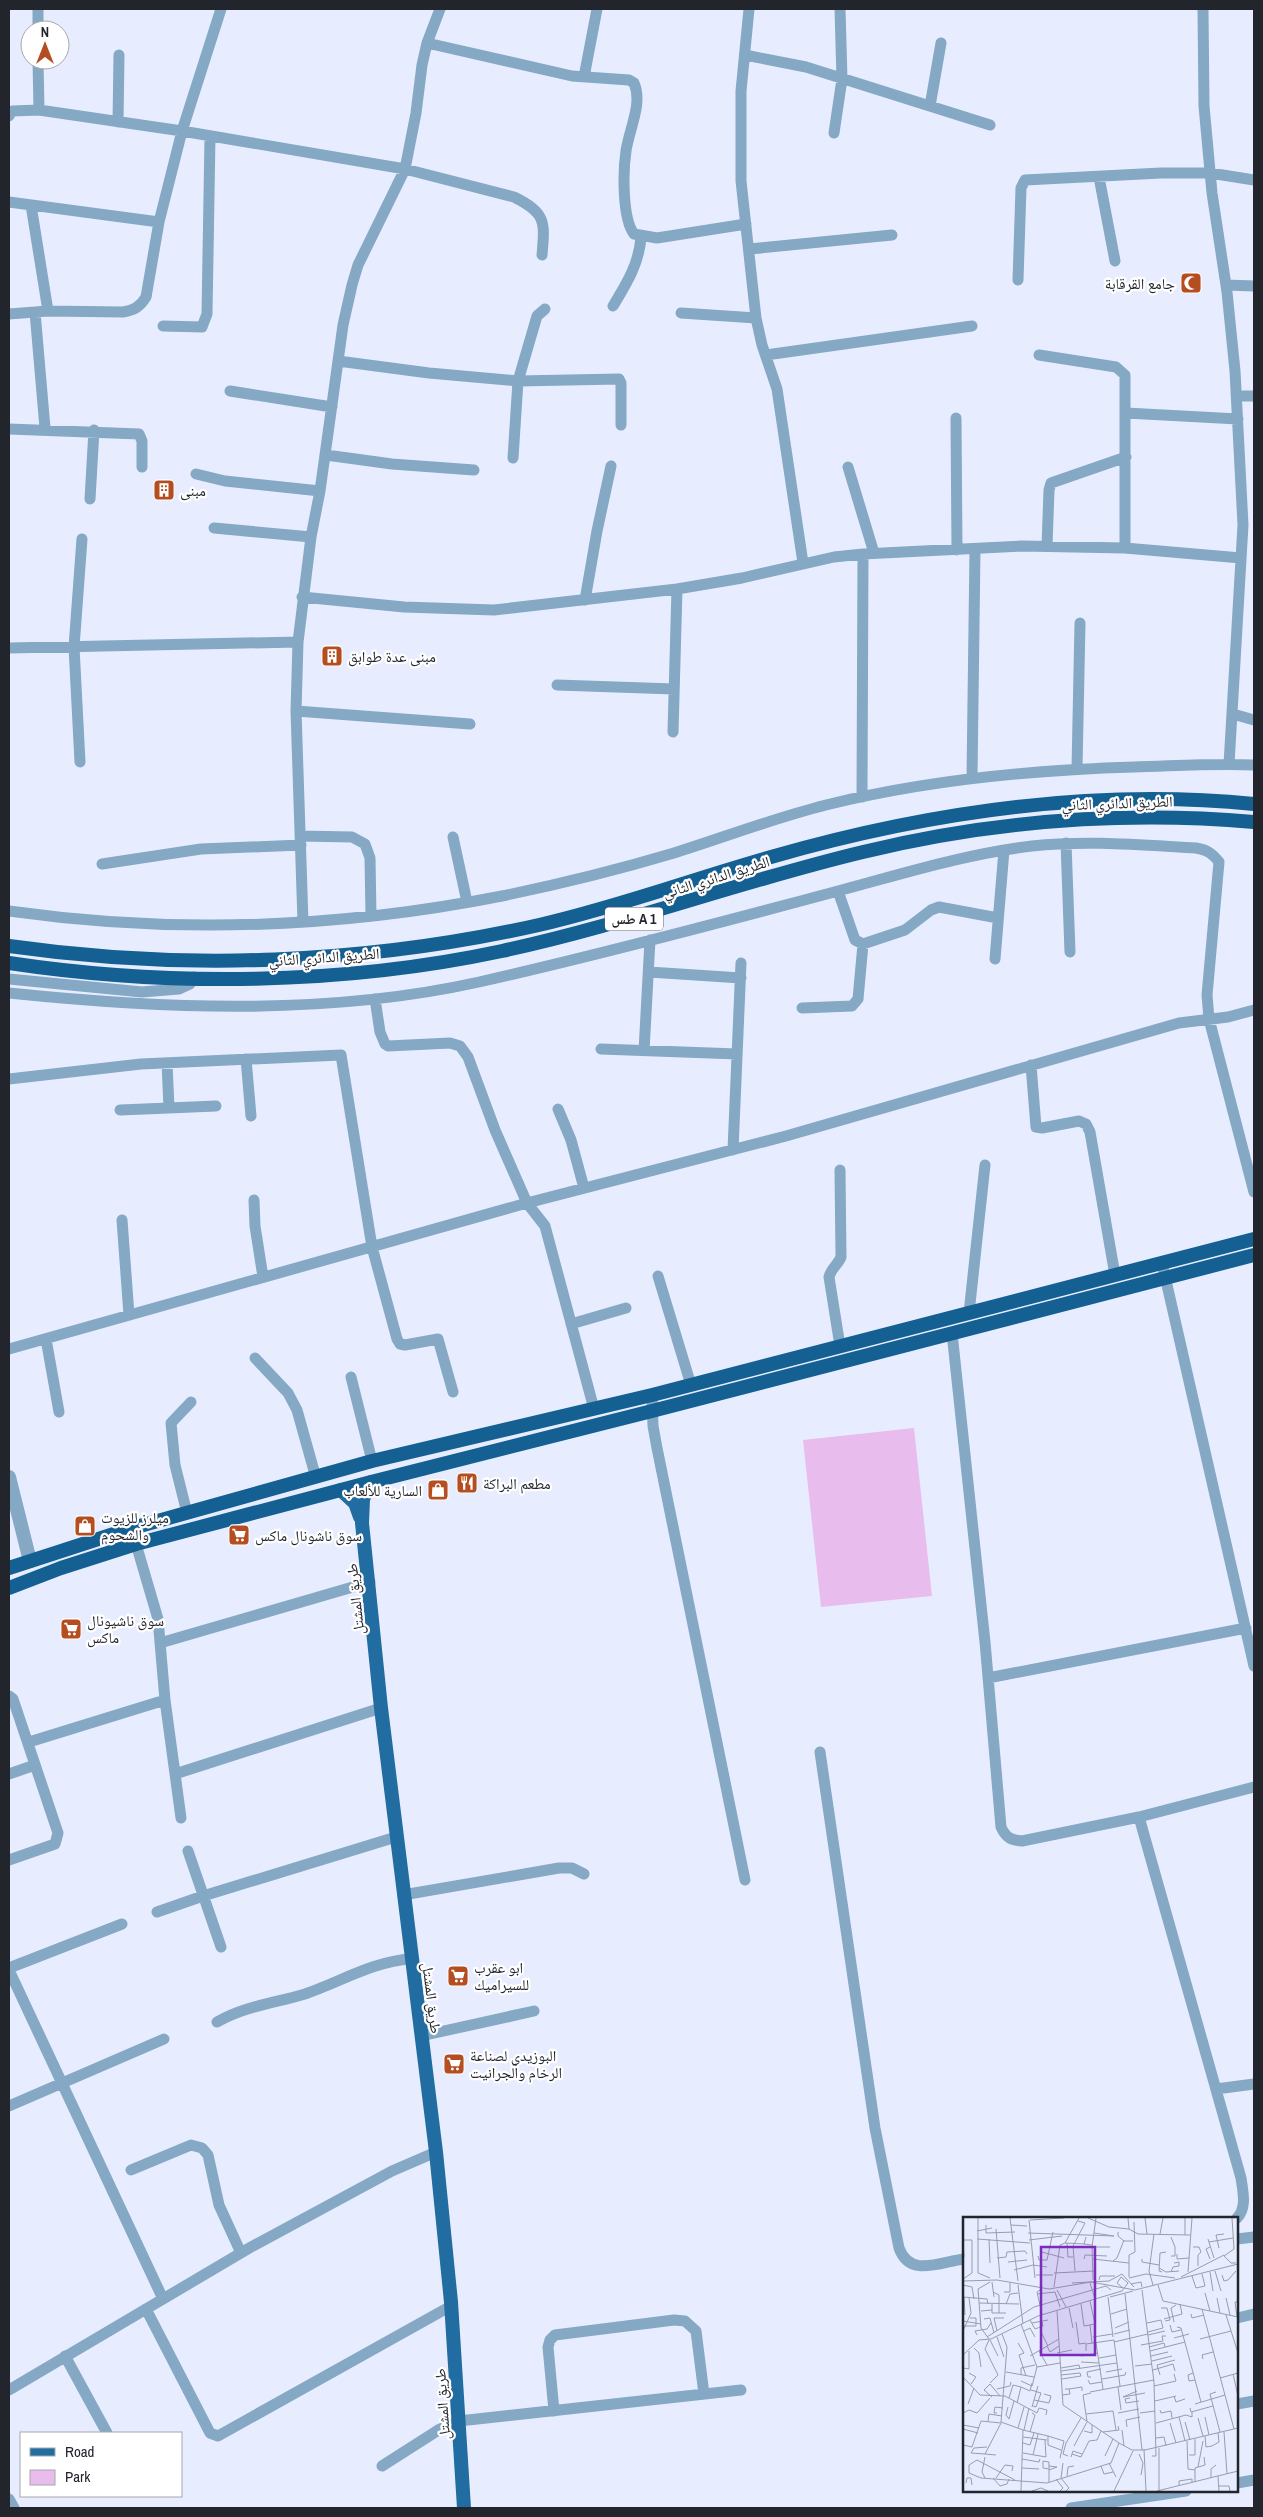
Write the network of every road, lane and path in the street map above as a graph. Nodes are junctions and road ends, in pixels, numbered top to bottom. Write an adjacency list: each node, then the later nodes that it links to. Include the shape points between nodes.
1 (221, 9): 19 (street)
2 (440, 9): 7 (street)
3 (597, 9): 12 (street)
4 (750, 9): 10 (street)
5 (840, 9): 13 (street)
6 (1203, 9): 23 (street, via 1204,106)
7 (427, 43): 12 (street); 22 (street)
8 (941, 43): 14 (street)
9 (119, 55): 17 (street)
10 (745, 55): 13 (street, via 786,62); 29 (street, via 740,144)
11 (38, 70): 15 (street)
12 (584, 77): 31 (street, via 634,82 633,123 626,150 626,217 634,234)
13 (842, 79): 14 (street); 20 (street)
14 (930, 106): 18 (street)
15 (39, 110): 16 (street, via 19,109); 17 (street)
16 (9, 116)
17 (118, 122): 19 (street)
18 (990, 125)
19 (182, 131): 21 (street); 28 (street)
20 (834, 133)
21 (210, 136): 22 (street); 45 (street, via 207,314 202,327)
22 (405, 169): 33 (street, via 514,197 529,204 545,225); 49 (street, via 358,265)
23 (1210, 173): 24 (street); 25 (street); 36 (street)
24 (1099, 177): 34 (street); 35 (street, via 1023,182)
25 (1254, 180)
26 (9, 202): 27 (street)
27 (31, 205): 28 (street); 40 (street)
28 (159, 222): 40 (street, via 146,297 141,305 122,312)
29 (746, 224): 31 (street, via 657,238); 32 (street)
30 (892, 235): 32 (street)
31 (641, 237): 38 (street, via 635,268)
32 (750, 250): 44 (street)
33 (542, 255)
34 (1115, 261)
35 (1018, 280)
36 (1226, 285): 37 (street); 52 (street)
37 (1254, 286)
38 (613, 306)
39 (545, 309): 50 (street, via 537,316)
40 (48, 310): 41 (street)
41 (35, 312): 43 (street); 59 (street)
42 (681, 313): 44 (street)
43 (9, 314)
44 (756, 318): 47 (street)
45 (164, 326)
46 (972, 326): 47 (street)
47 (766, 355): 81 (street, via 778,389)
48 (1039, 356): 55 (street, via 1116,367 1125,375)
49 (338, 361): 50 (street); 54 (street)
50 (518, 381): 58 (street, via 619,378); 64 (street)
51 (230, 391): 54 (street)
52 (1237, 396): 53 (street); 57 (street)
53 (1254, 396)
54 (332, 407): 62 (street)
55 (1126, 413): 57 (street); 63 (street)
56 (956, 418): 78 (street)
57 (1238, 419): 80 (street, via 1243,525)
58 (621, 425)
59 (45, 428): 60 (street); 61 (street)
60 (9, 429)
61 (94, 430): 66 (street, via 139,434); 71 (street)
62 (326, 454): 68 (street, via 392,464); 70 (street)
63 (1126, 457): 75 (street, via 1051,483); 76 (street)
64 (513, 458)
65 (611, 466): 84 (street)
66 (142, 467)
67 (848, 467): 79 (street)
68 (474, 470)
69 (196, 474): 70 (street, via 225,481)
70 (320, 491): 73 (street)
71 (90, 499)
72 (214, 528): 73 (street)
73 (311, 537): 83 (street)
74 (82, 540): 87 (street)
75 (1047, 546): 76 (street); 77 (street)
76 (1125, 548): 80 (street)
77 (975, 549): 78 (street); 100 (street)
78 (957, 550): 79 (street)
79 (868, 553): 81 (street); 101 (street)
80 (1241, 558): 92 (street)
81 (803, 563): 82 (street)
82 (677, 589): 84 (street); 90 (street)
83 (302, 597): 84 (street, via 404,607 494,610); 86 (street)
84 (585, 600)
85 (1080, 623): 99 (street)
86 (298, 642): 87 (street); 91 (street)
87 (74, 647): 88 (street); 96 (street)
88 (9, 648)
89 (557, 685): 90 (street)
90 (674, 689): 95 (street)
91 (296, 711): 94 (street); 105 (street)
92 (1233, 714): 93 (street); 97 (street)
93 (1254, 720)
94 (470, 724)
95 (673, 732)
96 (80, 762)
97 (1229, 764): 98 (street); 99 (street)
98 (1254, 765)
99 (1077, 769): 100 (street)
100 (972, 778): 101 (street)
101 (862, 797): 110 (street, via 789,816 629,866)
102 (1254, 804): 117 (highway, الطريق الدائري الثاني / طس A 1, via 1170,799 1092,800 931,819 770,857 585,914 398,950 300,958 199,960 118,957)
103 (1254, 822): 123 (highway, الطريق الدائري الثاني / طس A 1, via 1100,818 974,830 848,855 634,919 489,954 351,973)
104 (453, 837): 110 (street)
105 (300, 840): 108 (street); 112 (street, via 352,837 365,844 369,853); 114 (street)
106 (1066, 843): 107 (street); 118 (street); 130 (street, via 1196,848 1205,850 1219,862 1207,995)
107 (1004, 850): 109 (street, via 922,867); 113 (street)
108 (102, 864)
109 (838, 891): 115 (street); 116 (street, via 855,940)
110 (467, 902): 112 (street)
111 (9, 911): 114 (street, via 149,923 237,925)
112 (371, 916): 114 (street)
113 (998, 918): 116 (street, via 940,907 905,930); 119 (street)
114 (303, 922)
115 (650, 940): 122 (street); 127 (street, via 478,982)
116 (864, 944): 128 (street, via 858,999 852,1006)
117 (9, 946)
118 (1070, 952)
119 (995, 959)
120 (9, 963): 123 (highway, الطريق الدائري الثاني / طس A 1, via 110,975)
121 (741, 963): 124 (street)
122 (649, 972): 124 (street); 132 (street)
123 (194, 977): 125 (street, via 190,984 179,989 142,992)
124 (741, 978): 133 (street)
125 (9, 979)
126 (9, 993): 127 (street, via 212,1006)
127 (375, 999): 149 (street, via 380,1032 388,1046 450,1043 464,1050)
128 (802, 1008)
129 (1254, 1010): 130 (street)
130 (1209, 1020): 136 (street, via 1179,1023); 147 (street)
131 (601, 1050): 132 (street)
132 (644, 1051): 133 (street)
133 (737, 1054): 143 (street)
134 (246, 1059): 135 (street); 142 (street); 152 (street, via 341,1055)
135 (167, 1063): 137 (street); 139 (street)
136 (1031, 1065): 143 (street); 155 (street, via 1036,1127 1079,1121 1086,1124 1090,1132)
137 (9, 1079)
138 (216, 1106): 139 (street)
139 (169, 1108): 141 (street)
140 (558, 1109): 146 (street, via 571,1140)
141 (120, 1110)
142 (251, 1116)
143 (733, 1150): 146 (street)
144 (985, 1165): 160 (street)
145 (840, 1170): 165 (street, via 840,1257 829,1277)
146 (584, 1188): 149 (street)
147 (1254, 1192)
148 (254, 1200): 157 (street)
149 (528, 1203): 152 (street); 162 (street, via 544,1226)
150 (122, 1220): 161 (street)
151 (1254, 1239): 154 (highway)
152 (372, 1247): 157 (street); 170 (street, via 399,1342 405,1345 438,1339)
153 (1254, 1255): 158 (highway)
154 (1162, 1262): 155 (highway); 158 (street)
155 (1115, 1275): 160 (highway)
156 (658, 1276): 169 (street)
157 (262, 1277): 161 (street)
158 (1166, 1278): 163 (highway); 188 (street)
159 (626, 1308): 162 (street)
160 (969, 1313): 165 (highway)
161 (129, 1315): 164 (street)
162 (571, 1324): 173 (street)
163 (952, 1333): 174 (highway); 191 (street)
164 (46, 1338): 166 (street); 175 (street)
165 (840, 1346): 169 (highway)
166 (9, 1350)
167 (255, 1358): 178 (street, via 288,1393 297,1410)
168 (351, 1377): 176 (street)
169 (691, 1385): 171 (highway)
170 (453, 1392)
171 (652, 1395): 173 (highway); 174 (street)
172 (191, 1402): 181 (street, via 171,1423 175,1465)
173 (594, 1409): 176 (highway)
174 (652, 1411): 179 (highway); 207 (street)
175 (59, 1412)
176 (372, 1461): 178 (highway)
177 (9, 1477): 184 (street)
178 (316, 1478): 181 (highway)
179 (371, 1482): 180 (highway); 182 (main road, طريق المشتل, via 363,1499)
180 (342, 1490): 182 (main road, طريق المشتل, via 355,1503); 183 (highway)
181 (187, 1513): 184 (highway)
182 (362, 1523): 186 (main road, طريق المشتل)
183 (136, 1544): 187 (highway); 189 (street, via 158,1620)
184 (30, 1560): 185 (highway)
185 (9, 1568)
186 (370, 1582): 189 (street); 194 (main road, طريق المشتل)
187 (9, 1588)
188 (1246, 1628): 190 (street); 191 (street)
189 (160, 1643): 193 (street)
190 (1254, 1666)
191 (988, 1678): 201 (street, via 1001,1827 1005,1835 1011,1840 1022,1841)
192 (9, 1696): 195 (street)
193 (165, 1700): 195 (street); 199 (street)
194 (381, 1708): 199 (street); 203 (main road, طريق المشتل)
195 (29, 1742): 197 (street)
196 (820, 1752): 229 (street, via 875,2128 899,2248 902,2257 919,2266)
197 (35, 1765): 198 (street); 205 (street, via 58,1828 57,1841)
198 (9, 1774)
199 (175, 1774): 202 (street)
200 (1254, 1787): 201 (street)
201 (1139, 1817): 221 (street)
202 (181, 1818)
203 (396, 1837): 208 (street); 209 (main road, طريق المشتل)
204 (188, 1850): 208 (street)
205 (9, 1860)
206 (584, 1874): 209 (street, via 572,1868 559,1868)
207 (745, 1880)
208 (203, 1896): 210 (street); 212 (street)
209 (403, 1896): 213 (main road, طريق المشتل)
210 (157, 1912)
211 (122, 1924): 214 (street)
212 (221, 1947)
213 (411, 1959): 216 (street, via 391,1960 304,1994 233,2013); 217 (main road, طريق المشتل)
214 (9, 1969): 219 (street)
215 (534, 2011): 217 (street)
216 (217, 2022)
217 (421, 2036): 223 (main road, طريق المشتل)
218 (164, 2039): 219 (street)
219 (61, 2082): 222 (street); 230 (street)
220 (1254, 2084): 221 (street)
221 (1216, 2089): 225 (street, via 1241,2178 1244,2201)
222 (9, 2106)
223 (436, 2152): 228 (street, via 392,2170); 231 (main road, طريق المشتل)
224 (131, 2170): 228 (street, via 191,2145 202,2148 208,2155 220,2205)
225 (1238, 2217)
226 (1254, 2237): 227 (street)
227 (1238, 2239)
228 (241, 2253): 230 (street)
229 (963, 2259)
230 (162, 2299): 232 (street)
231 (451, 2306): 232 (street, via 218,2436 210,2433); 242 (main road, طريق المشتل)
232 (146, 2308): 235 (street)
233 (1254, 2314): 234 (street)
234 (1238, 2318)
235 (64, 2356): 236 (street); 243 (street)
236 (9, 2390)
237 (741, 2390): 238 (street)
238 (704, 2394): 241 (street); 241 (street, via 696,2330 685,2321 674,2320 555,2335 548,2347)
239 (1254, 2401): 240 (street)
240 (1238, 2404)
241 (554, 2411): 242 (street)
242 (459, 2422): 244 (street, via 440,2429); 250 (main road, طريق المشتل)
243 (106, 2432)
244 (382, 2466)
245 (1254, 2480): 246 (street)
246 (1238, 2483)
247 (1179, 2492): 251 (street)
248 (9, 2499): 249 (street)
249 (14, 2508)
250 (464, 2508)
251 (1071, 2508)

